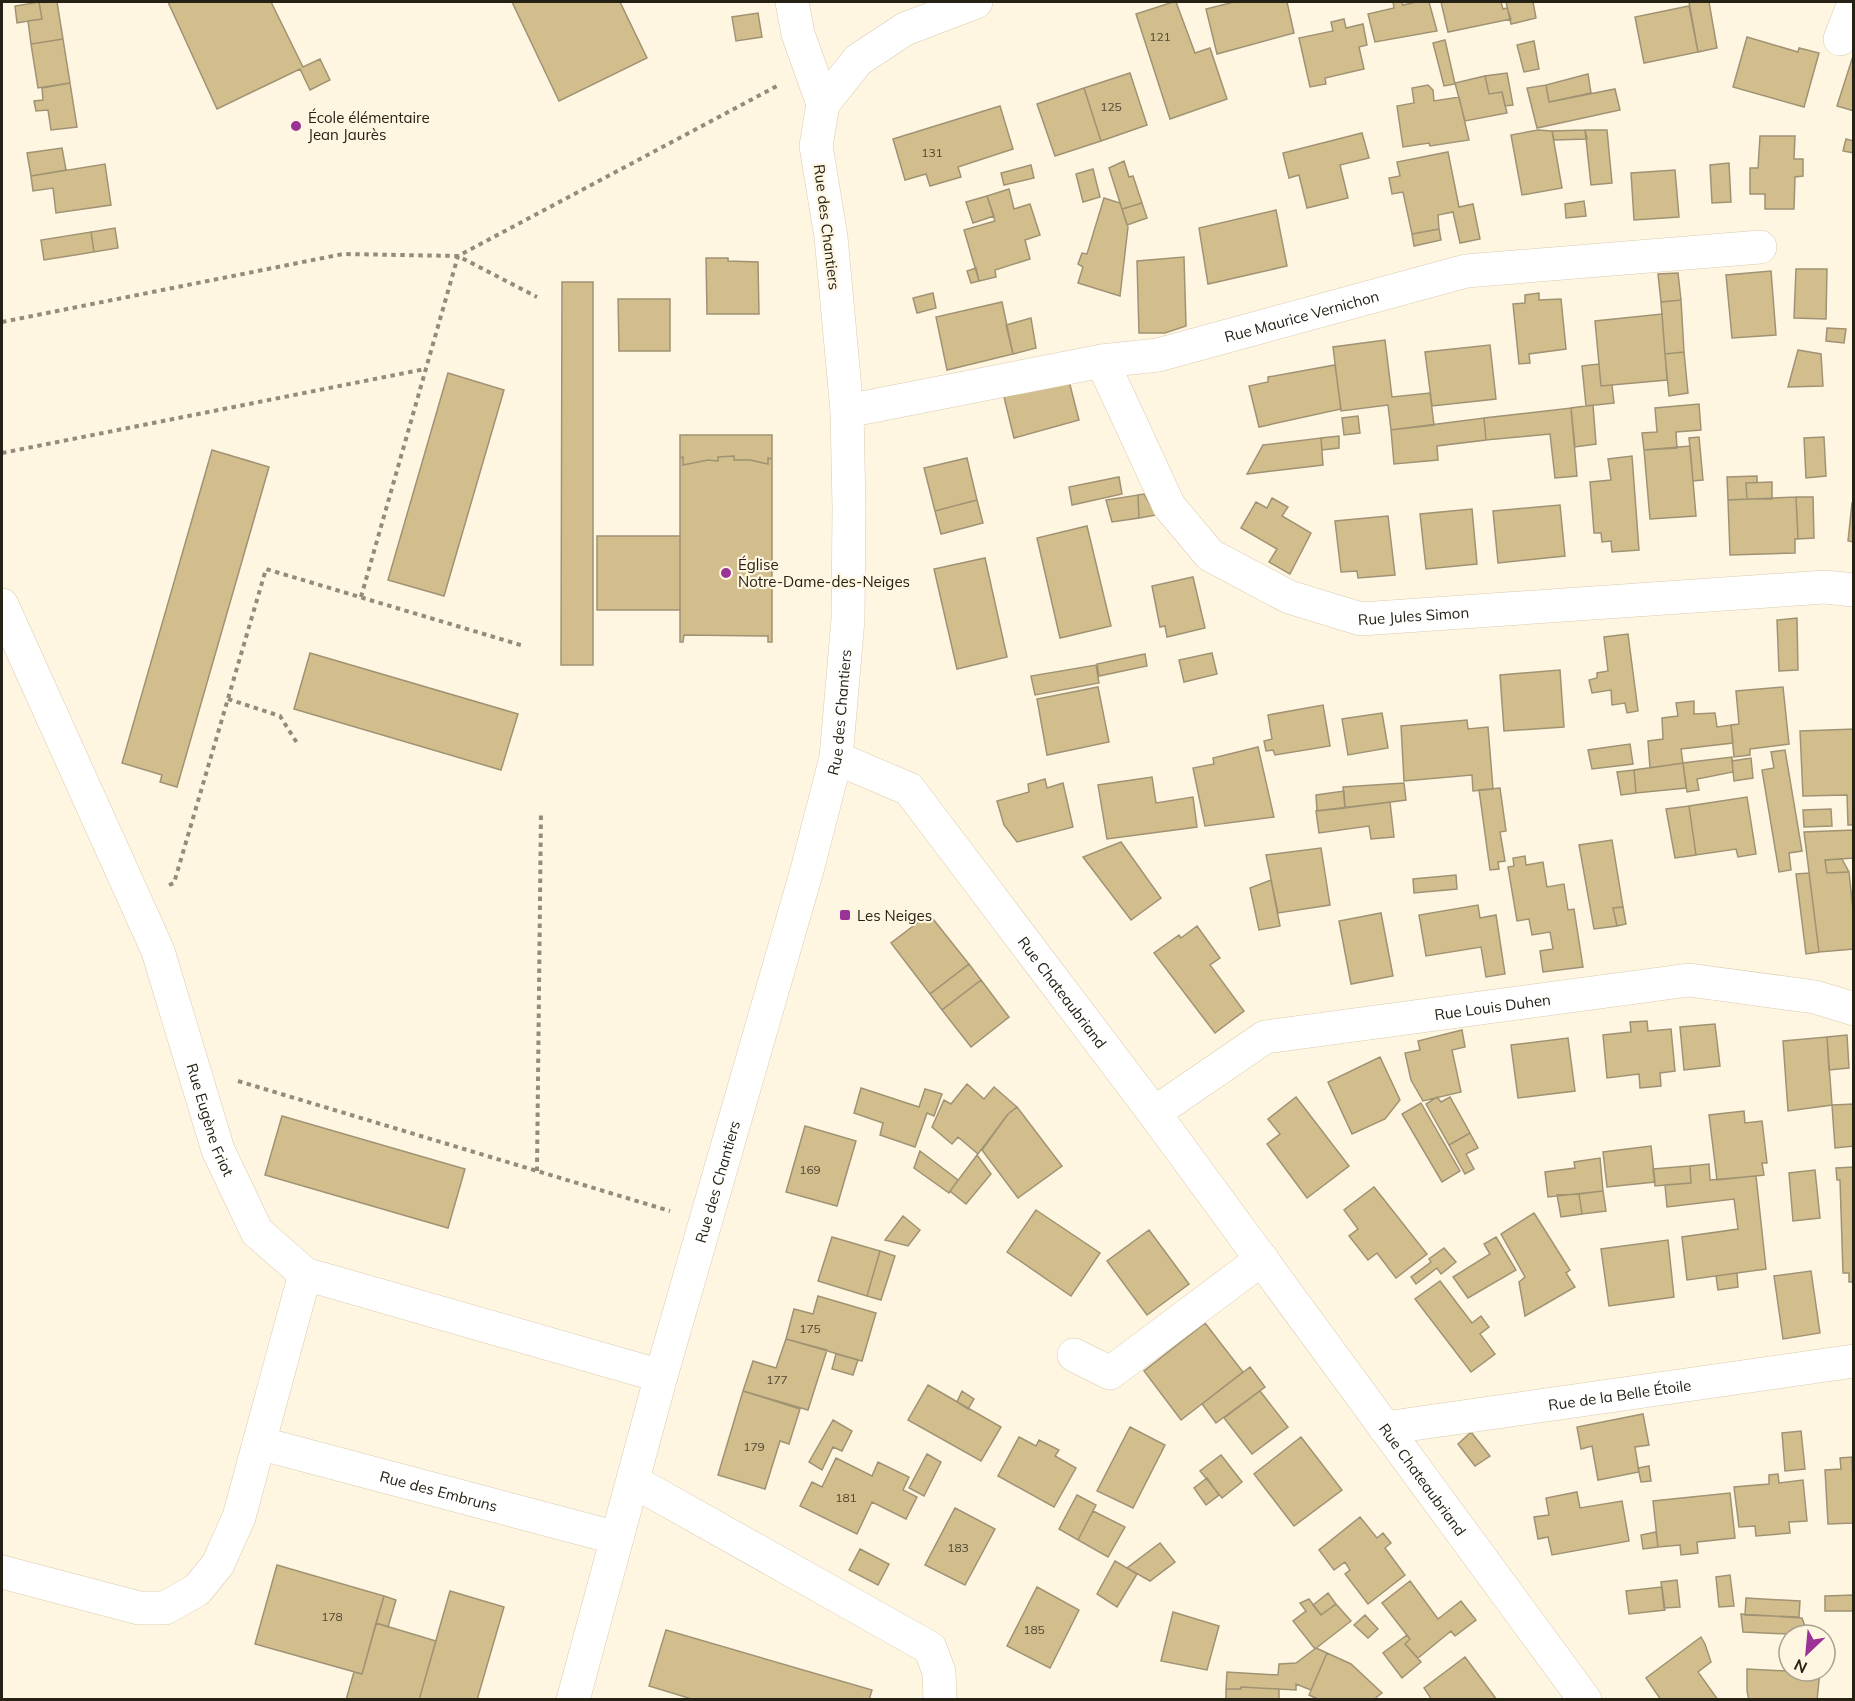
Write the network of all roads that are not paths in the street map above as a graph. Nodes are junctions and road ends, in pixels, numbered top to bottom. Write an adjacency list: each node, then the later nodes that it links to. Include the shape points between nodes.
1 (792, 2): 5 (street, via 798,34)
2 (976, 2): 5 (street, Rue des Chantiers, via 905,29 858,60)
3 (1854, 3): 4 (street)
4 (1840, 39)
5 (823, 104): 8 (street, Rue des Chantiers, via 816,146 831,237)
6 (1760, 247): 7 (street, Rue Maurice Vernichon, via 1466,271 1158,355)
7 (1102, 360): 8 (street, Rue Maurice Vernichon); 9 (street, Rue Jules Simon, via 1169,506 1210,555 1289,597 1361,618 1825,587)
8 (847, 411): 11 (street, Rue des Chantiers, via 848,619)
9 (1854, 590)
10 (2, 605): 15 (street, Rue Eugène Friot, via 158,951 218,1150 257,1232)
11 (837, 758): 13 (street, Rue Chateaubriand, via 909,789); 18 (street, Rue des Chantiers)
12 (1854, 1009): 13 (street, Rue Louis Duhen, via 1815,997 1689,980 1265,1037)
13 (1155, 1113): 14 (street, Rue Chateaubriand)
14 (1262, 1259): 16 (street, via 1110,1374); 19 (street, Rue Chateaubriand)
15 (305, 1274): 18 (street, Rue Eugène Friot); 20 (street)
16 (1074, 1355)
17 (1854, 1362): 19 (street, Rue de la Belle Étoile)
18 (661, 1376): 21 (street, Rue des Chantiers)
19 (1385, 1428): 26 (street, Rue Chateaubriand)
20 (260, 1443): 22 (street, Rue des Embruns); 23 (street, via 239,1517 218,1564 197,1590 165,1608 140,1608)
21 (633, 1481): 22 (street, Rue des Chantiers); 25 (street, via 930,1648 939,1672)
22 (617, 1538): 24 (street, Rue des Chantiers)
23 (2, 1572)
24 (573, 1700)
25 (940, 1700)
26 (1585, 1700)

